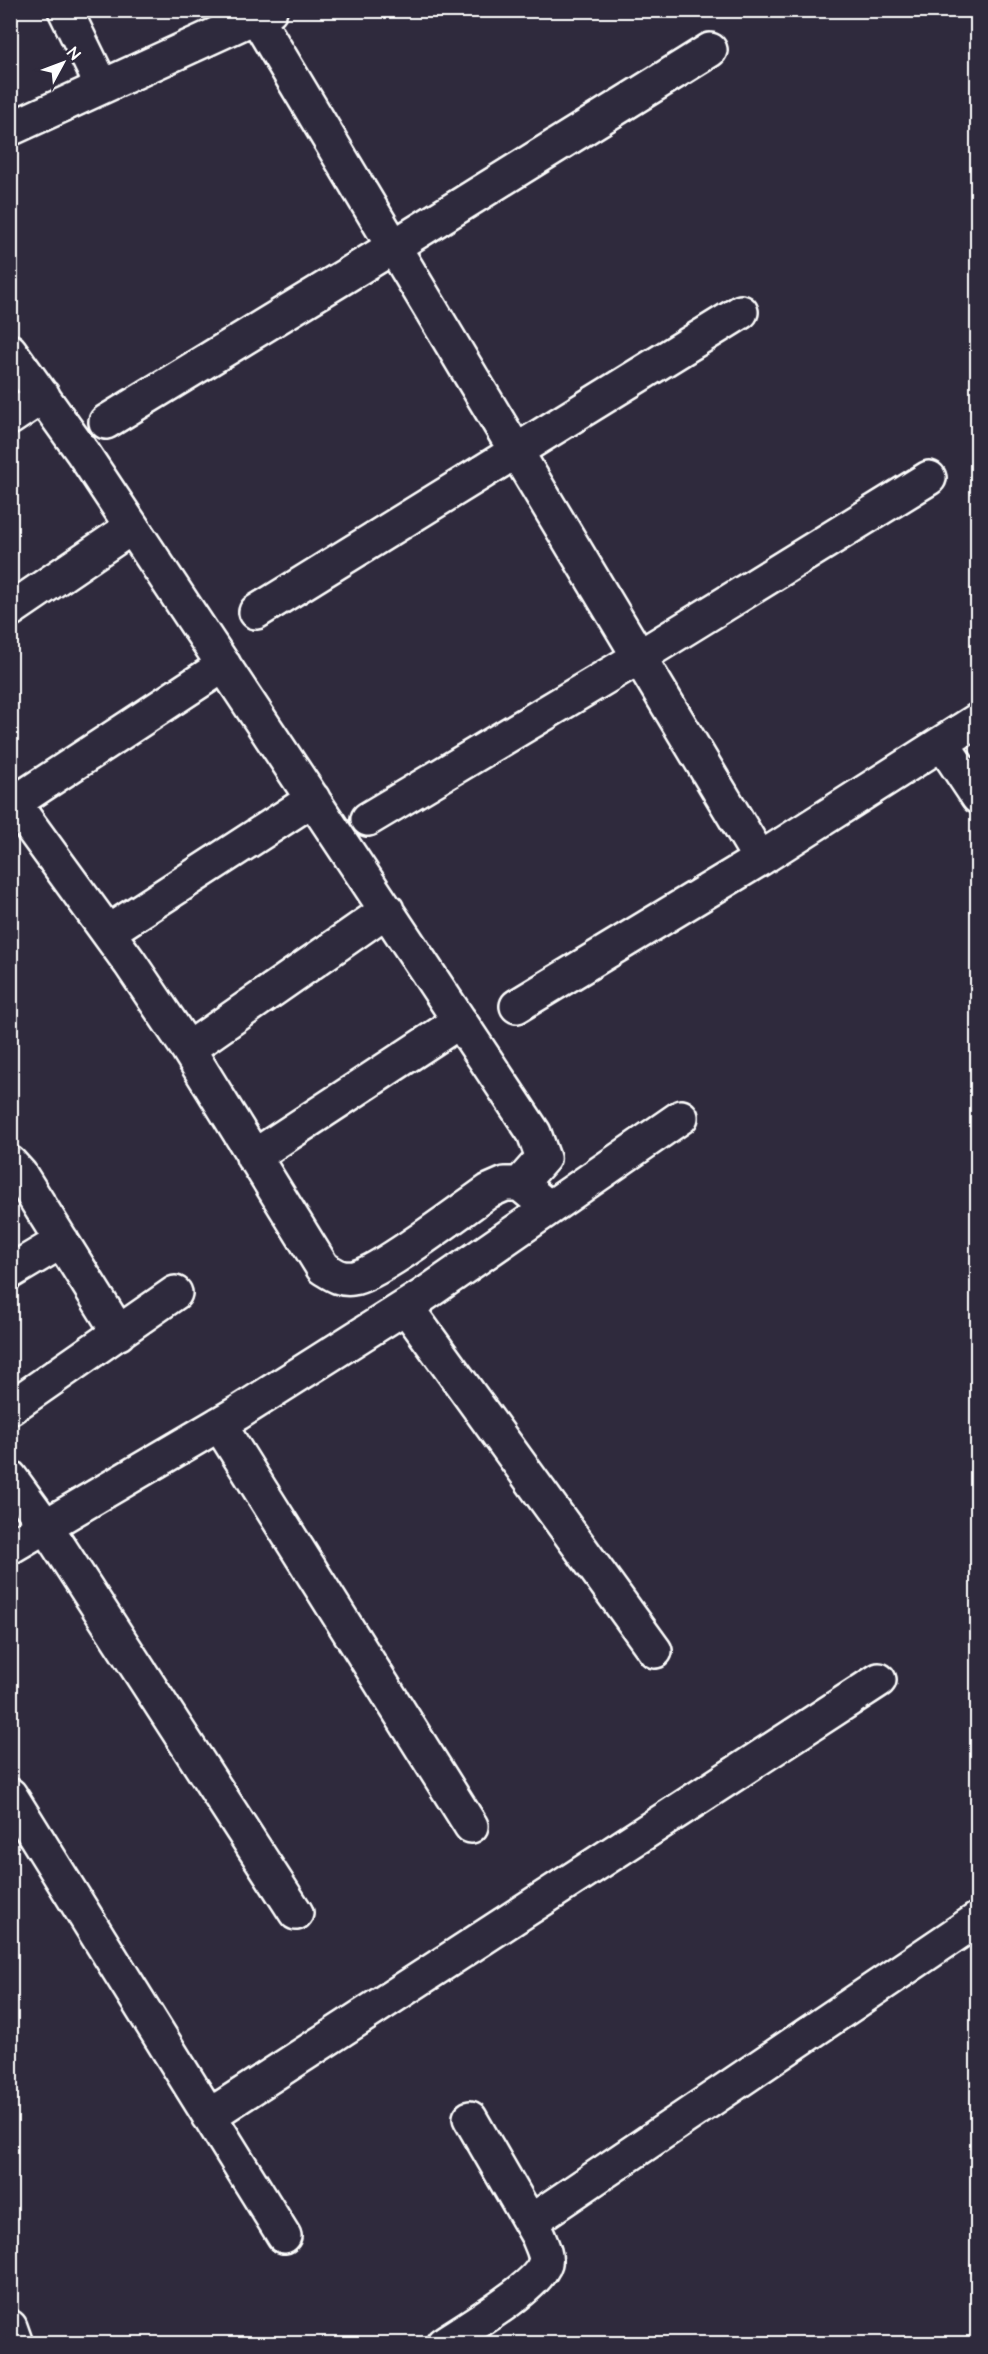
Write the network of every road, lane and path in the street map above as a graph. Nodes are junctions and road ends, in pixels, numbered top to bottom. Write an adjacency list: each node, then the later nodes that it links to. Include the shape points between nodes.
1 (65, 10): 4 (street)
2 (259, 13): 4 (street); 6 (street)
3 (710, 50): 6 (street)
4 (102, 86): 5 (street)
5 (10, 129)
6 (393, 248): 11 (street); 12 (street)
7 (741, 312): 12 (street)
8 (10, 351): 9 (street)
9 (43, 396): 10 (street); 14 (street)
10 (10, 418)
11 (106, 422)
12 (516, 452): 16 (street); 17 (street)
13 (929, 478): 17 (street)
14 (132, 527): 15 (street); 18 (street)
15 (10, 609)
16 (256, 612)
17 (639, 657): 24 (street); 25 (street)
18 (224, 665): 22 (street); 23 (street)
19 (978, 720): 20 (street)
20 (942, 743): 21 (street); 25 (street)
21 (978, 797)
22 (313, 799): 26 (street); 27 (street)
23 (12, 801): 27 (street)
24 (368, 819)
25 (760, 859): 28 (street)
26 (387, 910): 29 (street); 30 (street)
27 (108, 932): 30 (street)
28 (517, 1006)
29 (460, 1021): 32 (street); 34 (street, via 534,1133 543,1158)
30 (188, 1049): 32 (street)
31 (681, 1117): 35 (street)
32 (253, 1157): 34 (street, via 323,1268 339,1278 354,1278 376,1269 489,1191 505,1184)
33 (10, 1163): 36 (street)
34 (520, 1184): 35 (street)
35 (549, 1208): 39 (street)
36 (62, 1241): 37 (street); 40 (street)
37 (10, 1272)
38 (175, 1293): 40 (street)
39 (406, 1307): 42 (street); 46 (street)
40 (119, 1333): 41 (street)
41 (10, 1408)
42 (219, 1424): 44 (street); 49 (street)
43 (10, 1477): 44 (street)
44 (47, 1528): 45 (street); 50 (street)
45 (10, 1547)
46 (655, 1651)
47 (879, 1680): 52 (street)
48 (10, 1795): 52 (street)
49 (471, 1826)
50 (296, 1912)
51 (978, 1919): 54 (street)
52 (209, 2116): 55 (street)
53 (470, 2118): 54 (street)
54 (530, 2222): 57 (street, via 545,2252 545,2263 535,2279)
55 (284, 2236)
56 (10, 2327): 58 (street)
57 (457, 2340)
58 (15, 2343)

